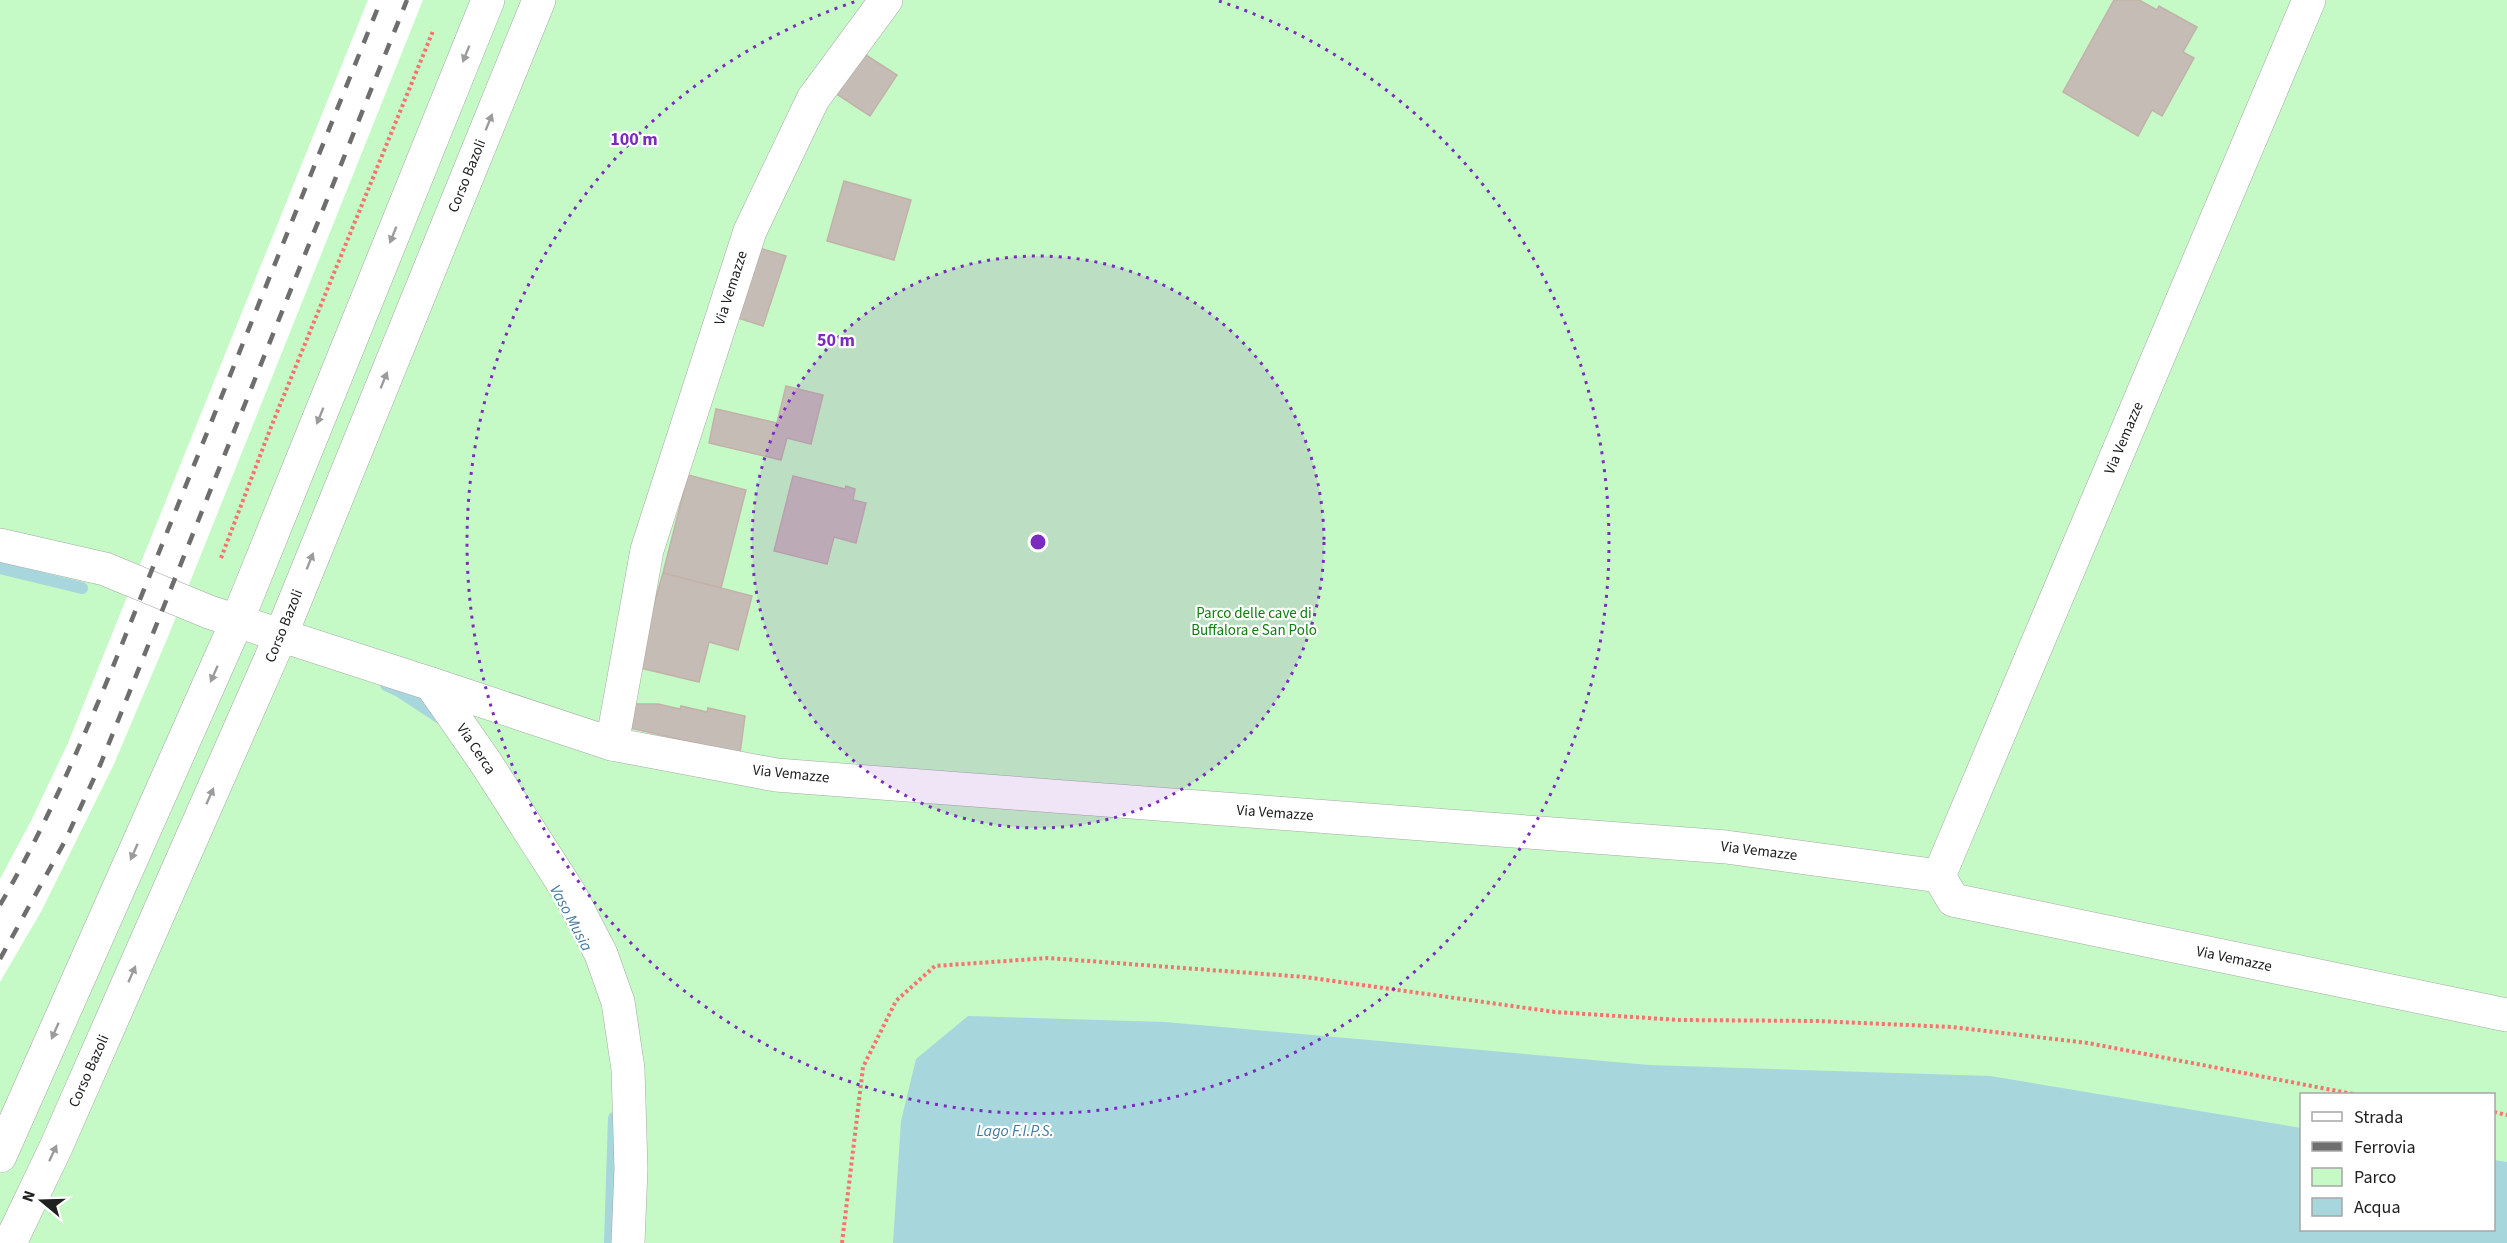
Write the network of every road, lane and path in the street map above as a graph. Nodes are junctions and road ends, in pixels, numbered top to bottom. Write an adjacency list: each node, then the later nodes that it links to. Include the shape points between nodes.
1 (488, 0): 7 (street, one-way to 7)
2 (539, 0): 8 (street, Corso Bazoli, one-way to 2)
3 (886, 0): 10 (street, Via Vemazze, via 813,99 750,231 647,550)
4 (2309, 0): 11 (street, Via Vemazze)
5 (437, 22): 7 (path, via 223,548)
6 (0, 545): 7 (street, via 105,569)
7 (223, 616): 8 (street); 14 (street, one-way to 14)
8 (281, 635): 9 (street); 15 (street, Corso Bazoli, one-way to 8)
9 (431, 684): 10 (street, Via Vemazze); 16 (street, Via Cerca, via 570,894 601,954 618,1002 628,1069)
10 (612, 744): 11 (street, Via Vemazze, via 776,775 1726,847)
11 (1939, 876): 12 (street, Via Vemazze, via 1953,900)
12 (2507, 1015)
13 (2343, 1093): 17 (path, via 2088,1043 1952,1027 1679,1020 1555,1012 1305,977 1047,958 935,966 897,1001 863,1067)
14 (0, 1156)
15 (10, 1243)
16 (628, 1243)
17 (842, 1243)

